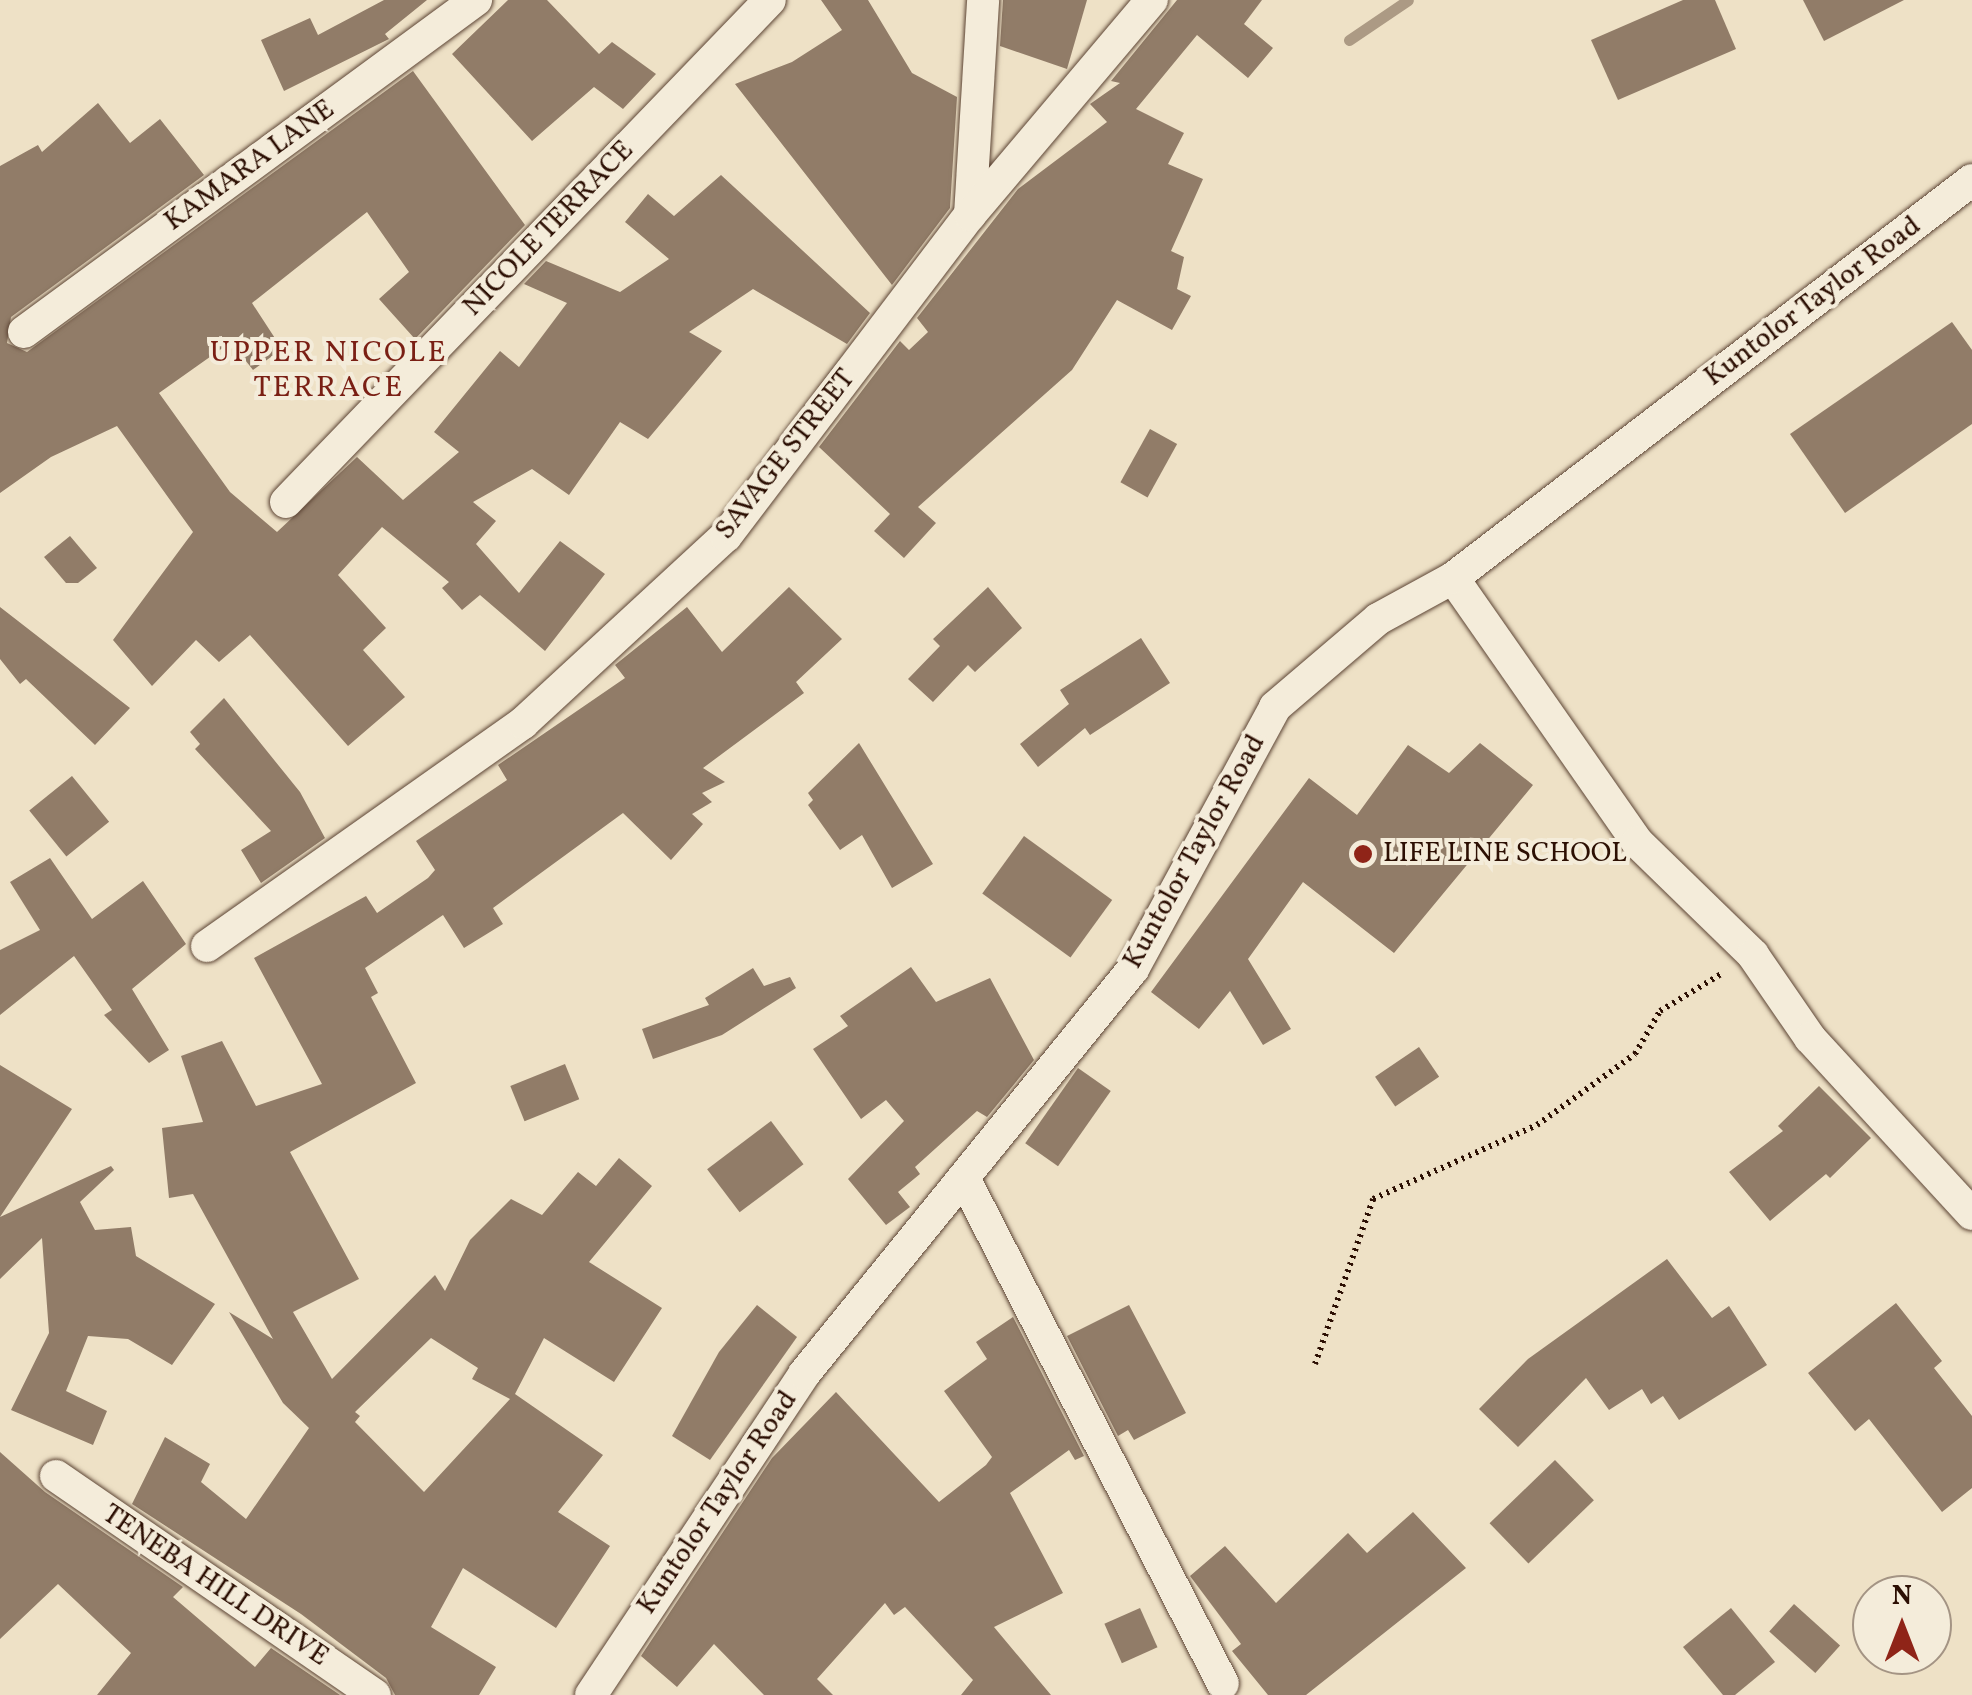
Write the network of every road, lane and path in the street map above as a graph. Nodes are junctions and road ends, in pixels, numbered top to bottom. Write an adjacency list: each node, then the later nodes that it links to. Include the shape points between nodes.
1 (476, 0): 7 (street, KAMARA LANE)
2 (770, 0): 8 (street, NICOLE TERRACE)
3 (983, 0): 6 (street)
4 (1152, 0): 6 (street, SAVAGE STREET)
5 (1972, 180): 9 (street, Kuntolor Taylor Road)
6 (970, 215): 10 (street, SAVAGE STREET, via 726,536 523,723)
7 (24, 332)
8 (286, 502)
9 (1453, 578): 11 (street, via 1636,842); 12 (street, Kuntolor Taylor Road, via 1378,619 1275,707 1133,969)
10 (207, 946)
11 (1752, 955): 13 (street, via 1810,1038); 14 (path, via 1660,1010 1635,1054 1537,1125 1373,1199)
12 (964, 1178): 16 (street); 18 (street, Kuntolor Taylor Road, via 804,1374)
13 (1972, 1214)
14 (1315, 1364)
15 (56, 1476): 17 (street, TENEBA HILL DRIVE)
16 (1223, 1684)
17 (375, 1695)
18 (591, 1695)

